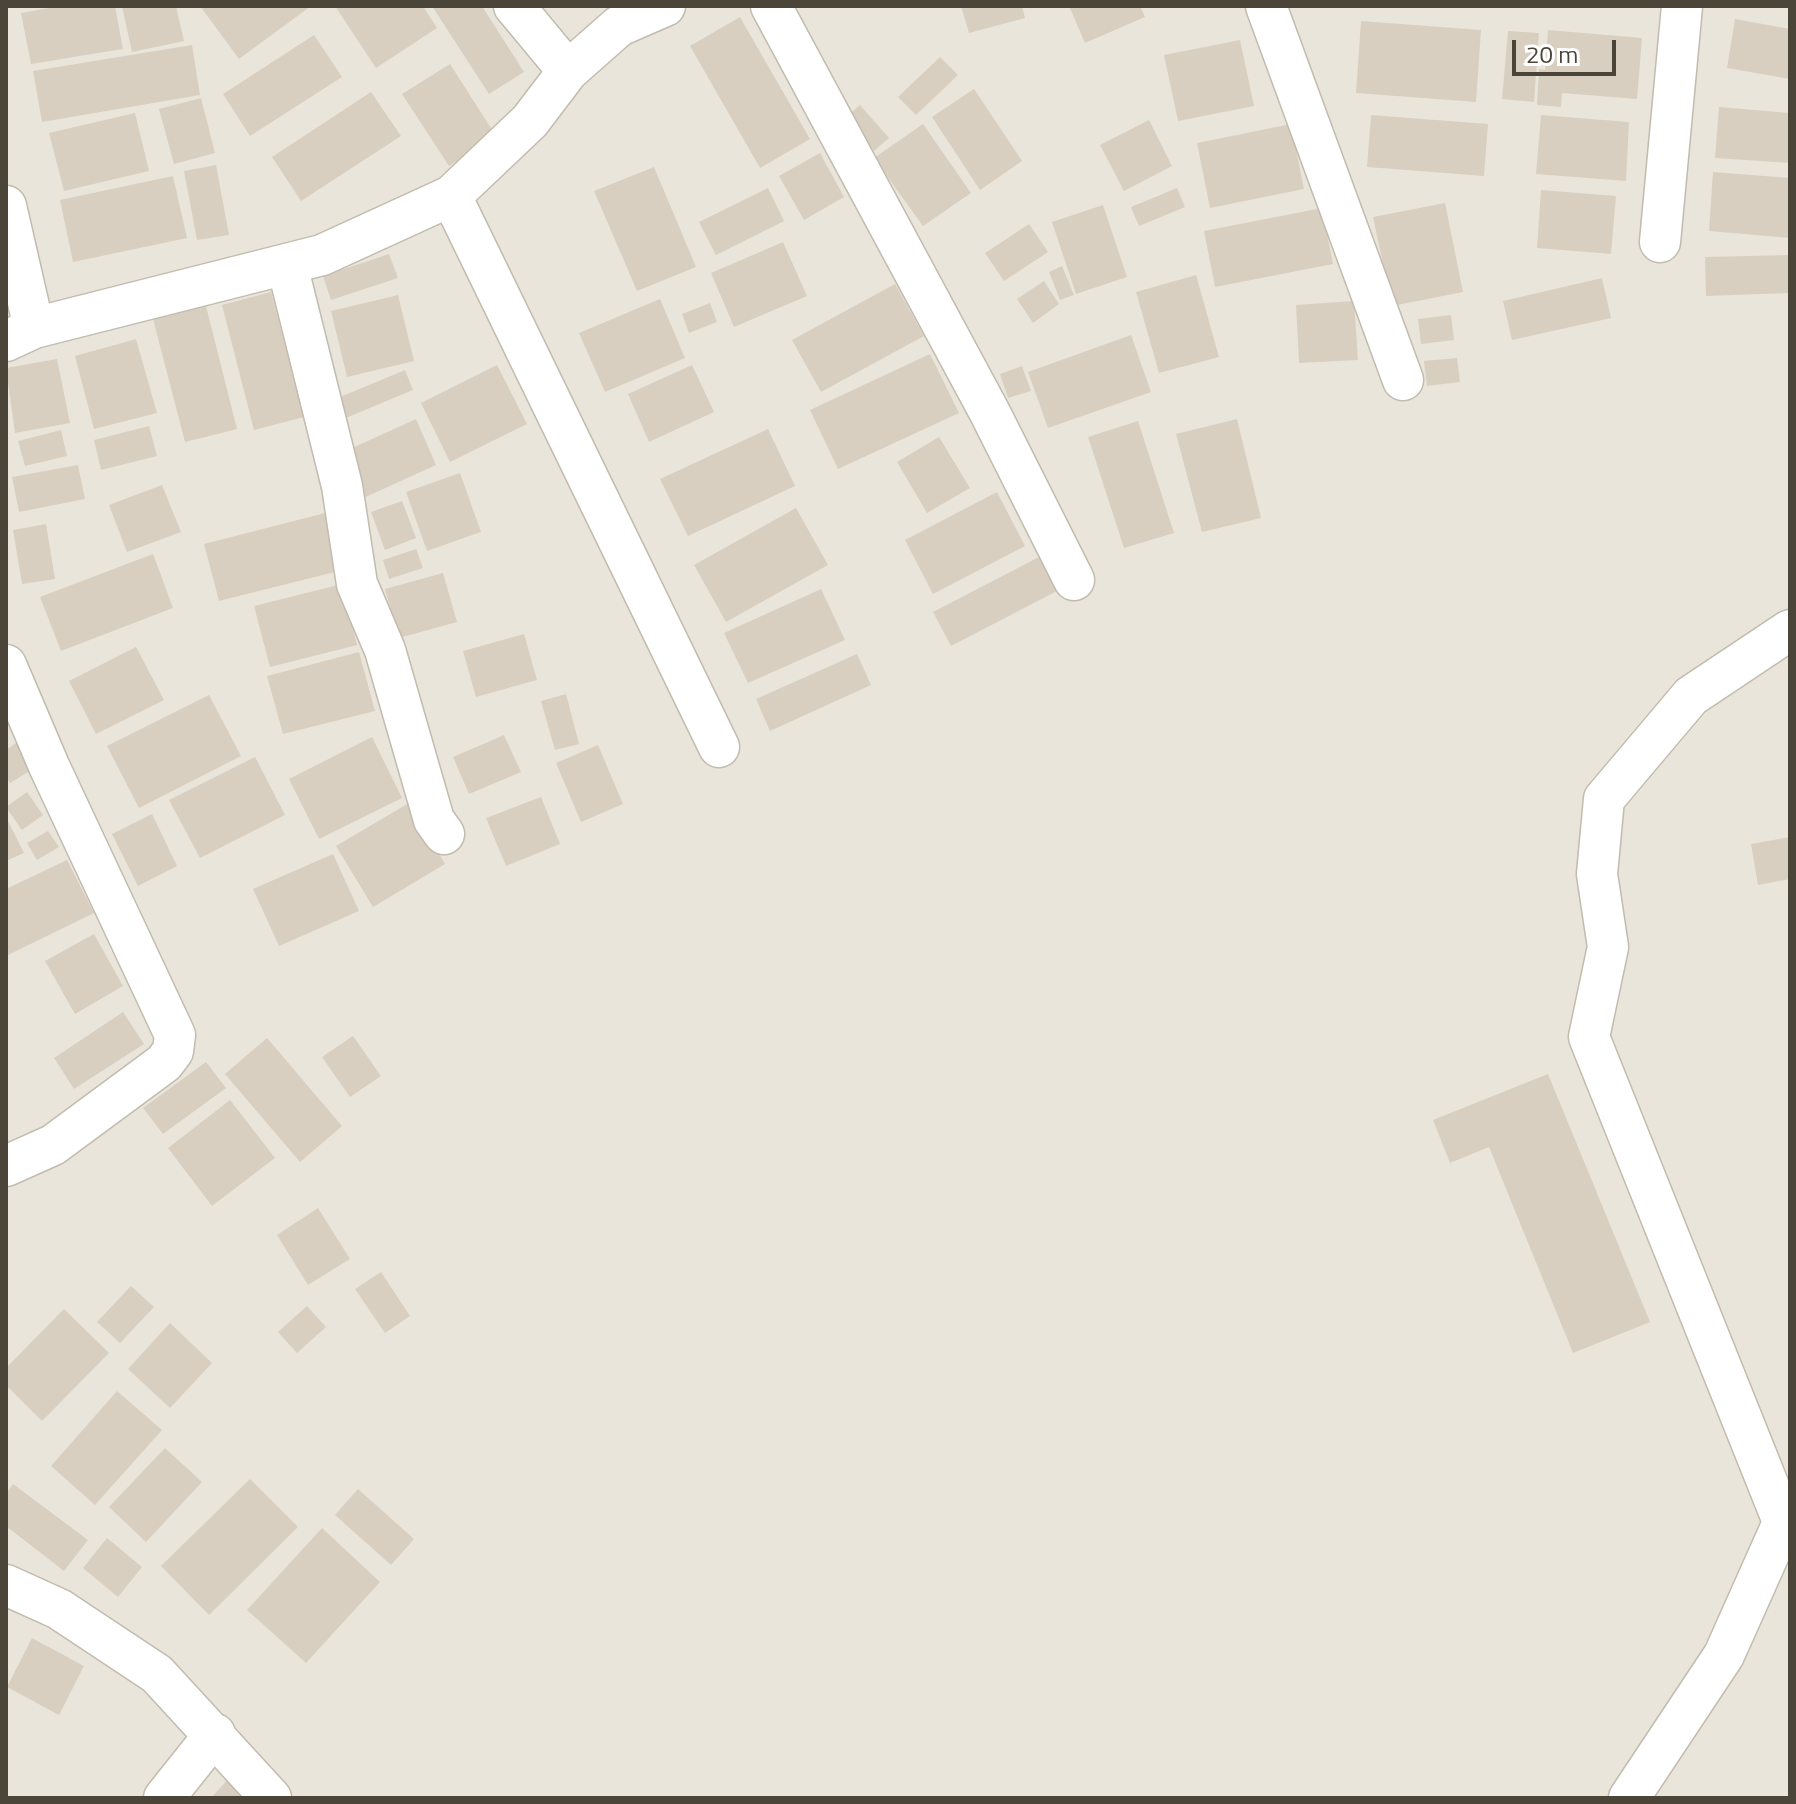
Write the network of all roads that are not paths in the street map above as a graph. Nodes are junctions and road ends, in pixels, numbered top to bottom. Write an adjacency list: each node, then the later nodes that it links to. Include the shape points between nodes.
1 (514, 6): 6 (street)
2 (665, 6): 6 (street, via 619,26)
3 (771, 6): 13 (street)
4 (1266, 6): 12 (street)
5 (1682, 6): 9 (street)
6 (568, 71): 7 (street, via 530,121)
7 (451, 196): 10 (street, via 322,255); 16 (street)
8 (6, 206): 11 (street)
9 (1660, 242)
10 (287, 265): 11 (street); 17 (street, via 342,486 357,584 385,650 434,820)
11 (20, 334)
12 (1403, 380)
13 (1074, 580)
14 (1790, 630): 19 (street, via 1691,696 1604,799 1597,874 1608,947 1589,1037 1702,1327)
15 (6, 665): 18 (street, via 175,1035 164,1063 53,1145)
16 (719, 747)
17 (444, 834)
18 (6, 1166)
19 (1786, 1513): 24 (street, via 1724,1655)
20 (6, 1585): 21 (street, via 59,1609 157,1674)
21 (215, 1734): 22 (street); 23 (street)
22 (164, 1798)
23 (271, 1798)
24 (1629, 1798)

